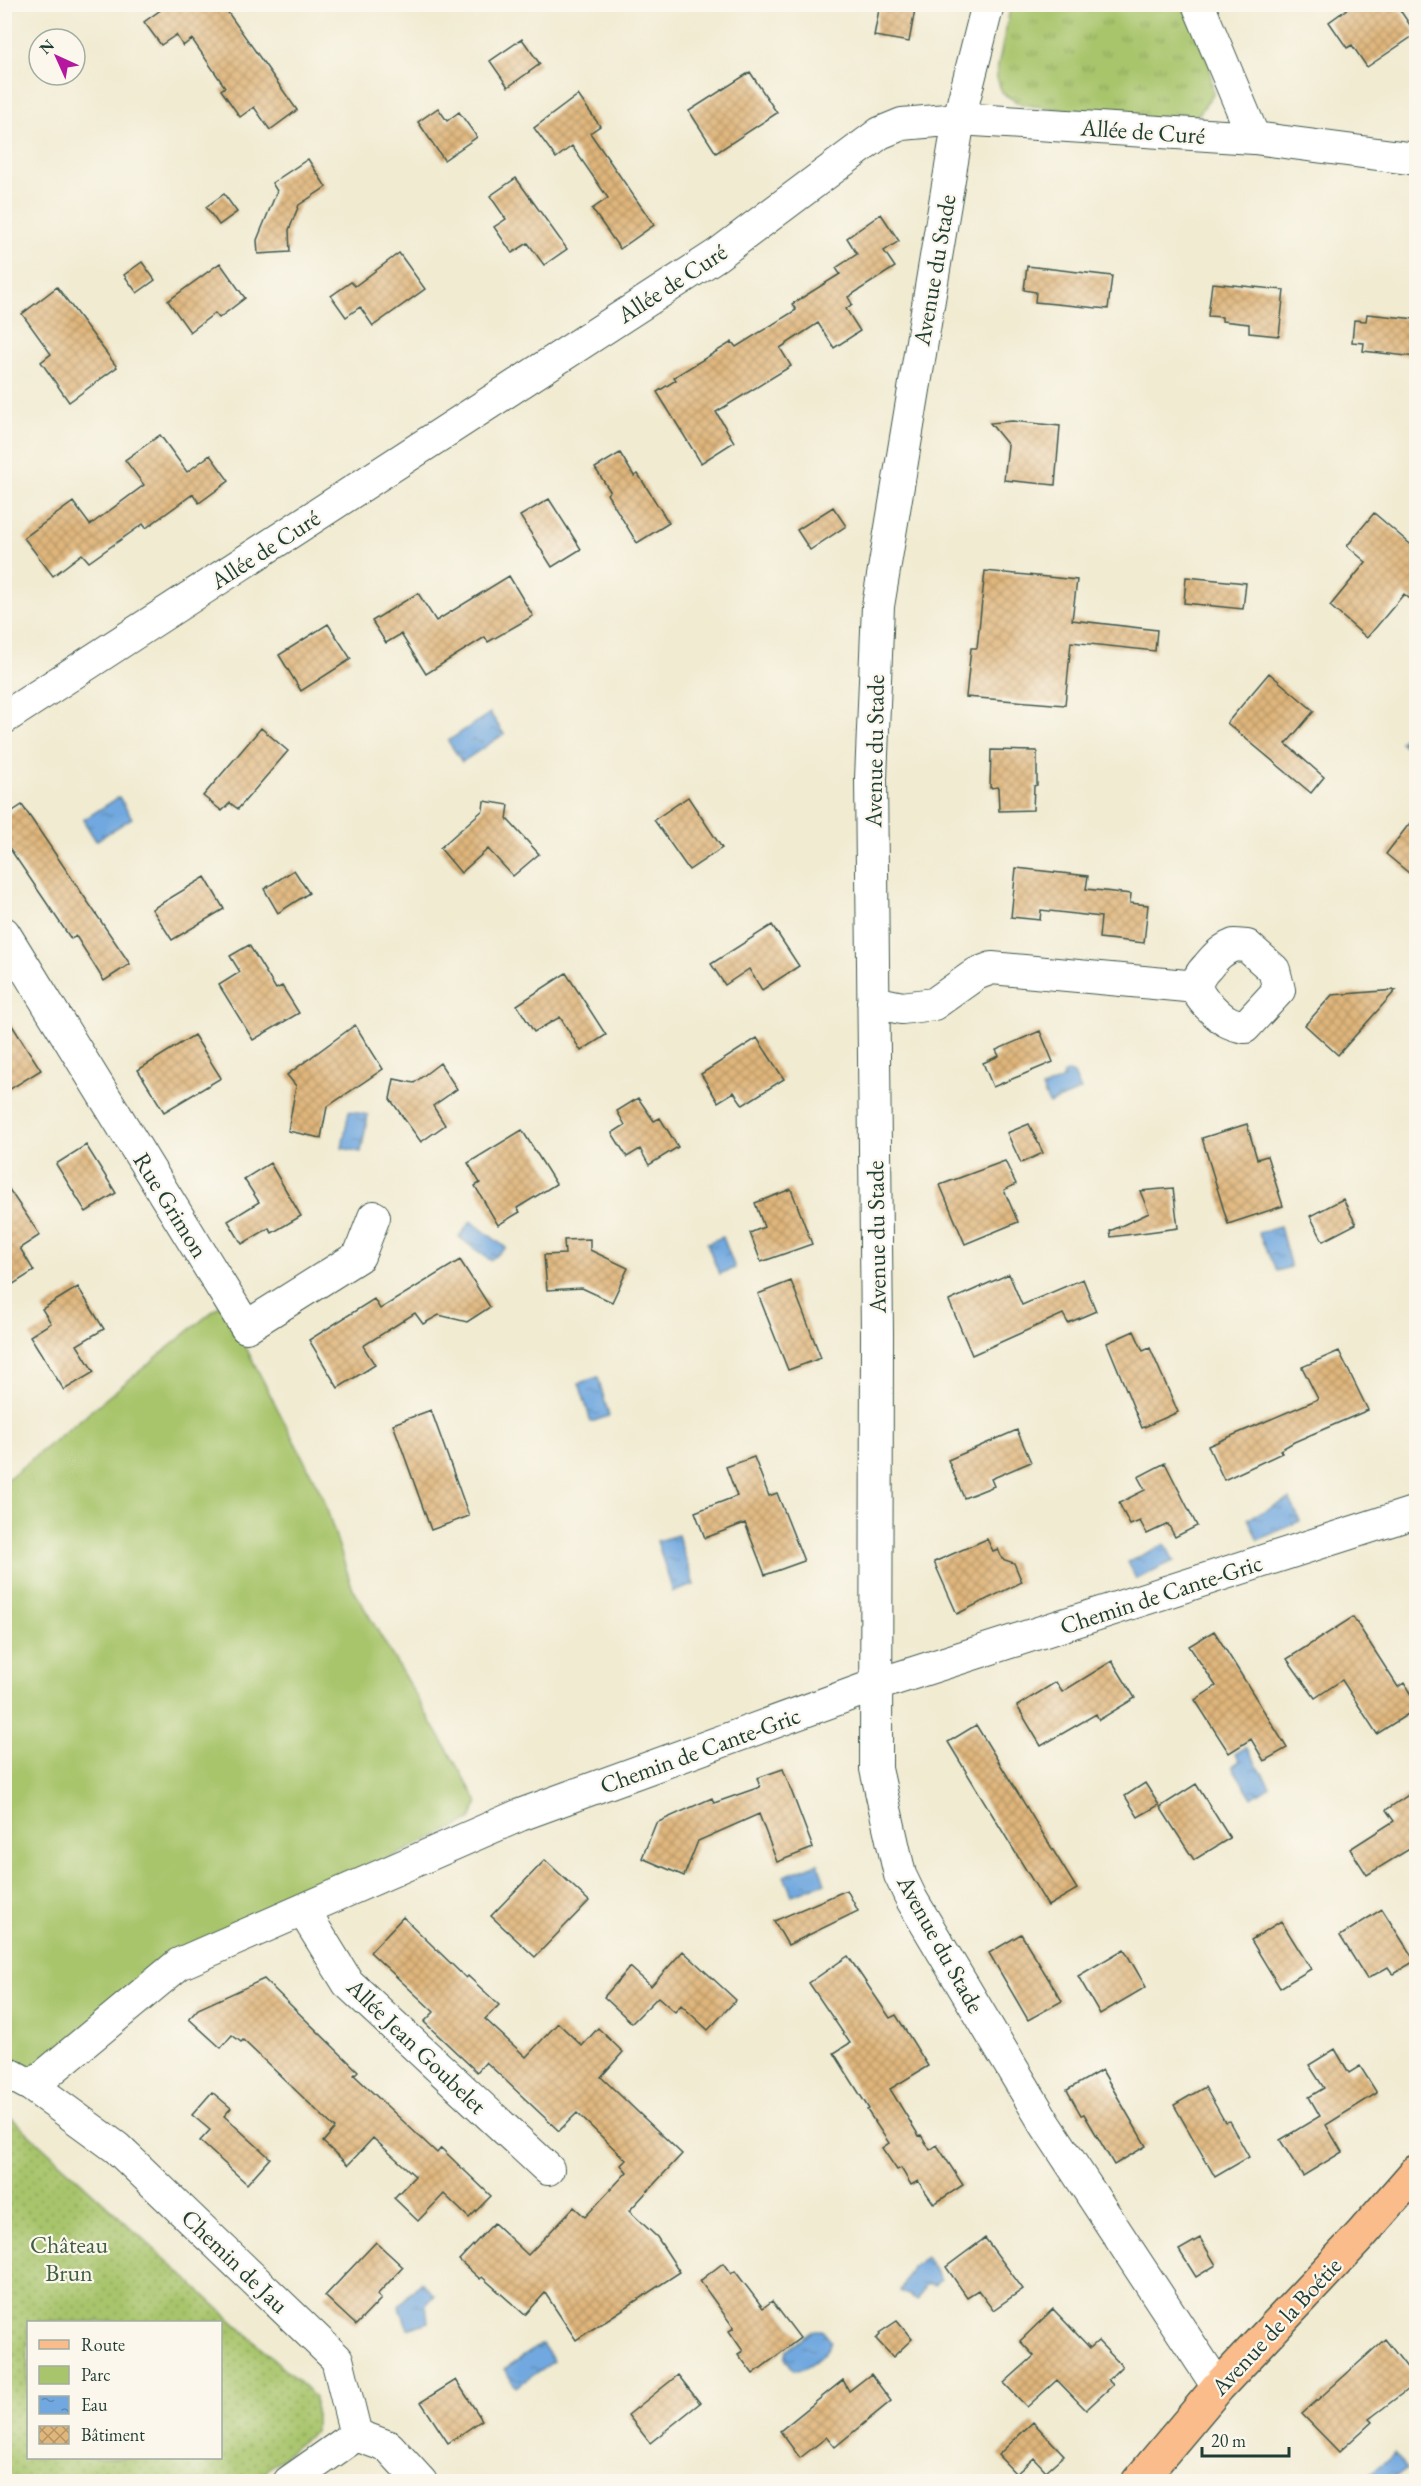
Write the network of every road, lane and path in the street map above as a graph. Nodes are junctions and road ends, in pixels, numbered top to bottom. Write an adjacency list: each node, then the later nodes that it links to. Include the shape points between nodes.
1 (988, 4): 3 (street, Avenue du Stade)
2 (1198, 4): 4 (street)
3 (959, 119): 4 (street, Allée de Curé); 6 (street, Allée de Curé, via 902,124 880,133 717,255); 9 (street, Avenue du Stade, via 878,606 871,779)
4 (1254, 138): 5 (street, Allée de Curé)
5 (1416, 159)
6 (4, 718)
7 (4, 933): 10 (street, Rue Grimon, via 246,1327 359,1256)
8 (1197, 987): 9 (street, via 993,968 976,974 934,1004 902,1008)
9 (873, 1002): 12 (street, Avenue du Stade)
10 (374, 1217)
11 (1416, 1512): 12 (street, Chemin de Cante-Gric)
12 (876, 1685): 13 (street, Chemin de Cante-Gric, via 520,1815); 18 (street, Avenue du Stade, via 876,1769 900,1875 912,1900 1044,2122)
13 (303, 1910): 15 (street, Chemin de Cante-Gric, via 179,1964); 16 (street, Allée Jean Goubelet, via 348,1983)
14 (4, 2071): 15 (street, Chemin de Jau)
15 (32, 2086): 19 (street, Chemin de Jau, via 117,2148 337,2359)
16 (548, 2169)
17 (1416, 2172): 18 (main road, Avenue de la Boétie)
18 (1218, 2387): 22 (main road, Avenue de la Boétie)
19 (356, 2434): 20 (street); 21 (street, via 389,2447)
20 (289, 2481)
21 (422, 2481)
22 (1138, 2481)

